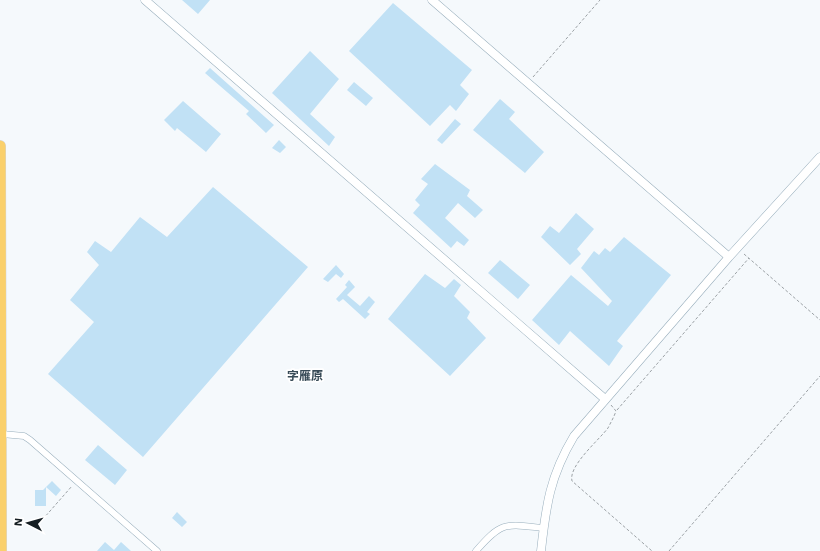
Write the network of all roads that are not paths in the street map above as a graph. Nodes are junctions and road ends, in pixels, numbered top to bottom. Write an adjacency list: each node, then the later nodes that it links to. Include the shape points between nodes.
1 (145, 0): 6 (street)
2 (432, 0): 5 (street)
3 (0, 146): 7 (highway)
4 (820, 157): 5 (street)
5 (728, 257): 6 (street)
6 (606, 399): 8 (street, via 574,436 563,455 547,497)
7 (2, 434): 9 (highway); 10 (street, via 24,436 30,440)
8 (543, 528): 11 (street, via 504,526 491,533); 12 (street)
9 (1, 551)
10 (157, 551)
11 (476, 551)
12 (541, 551)

